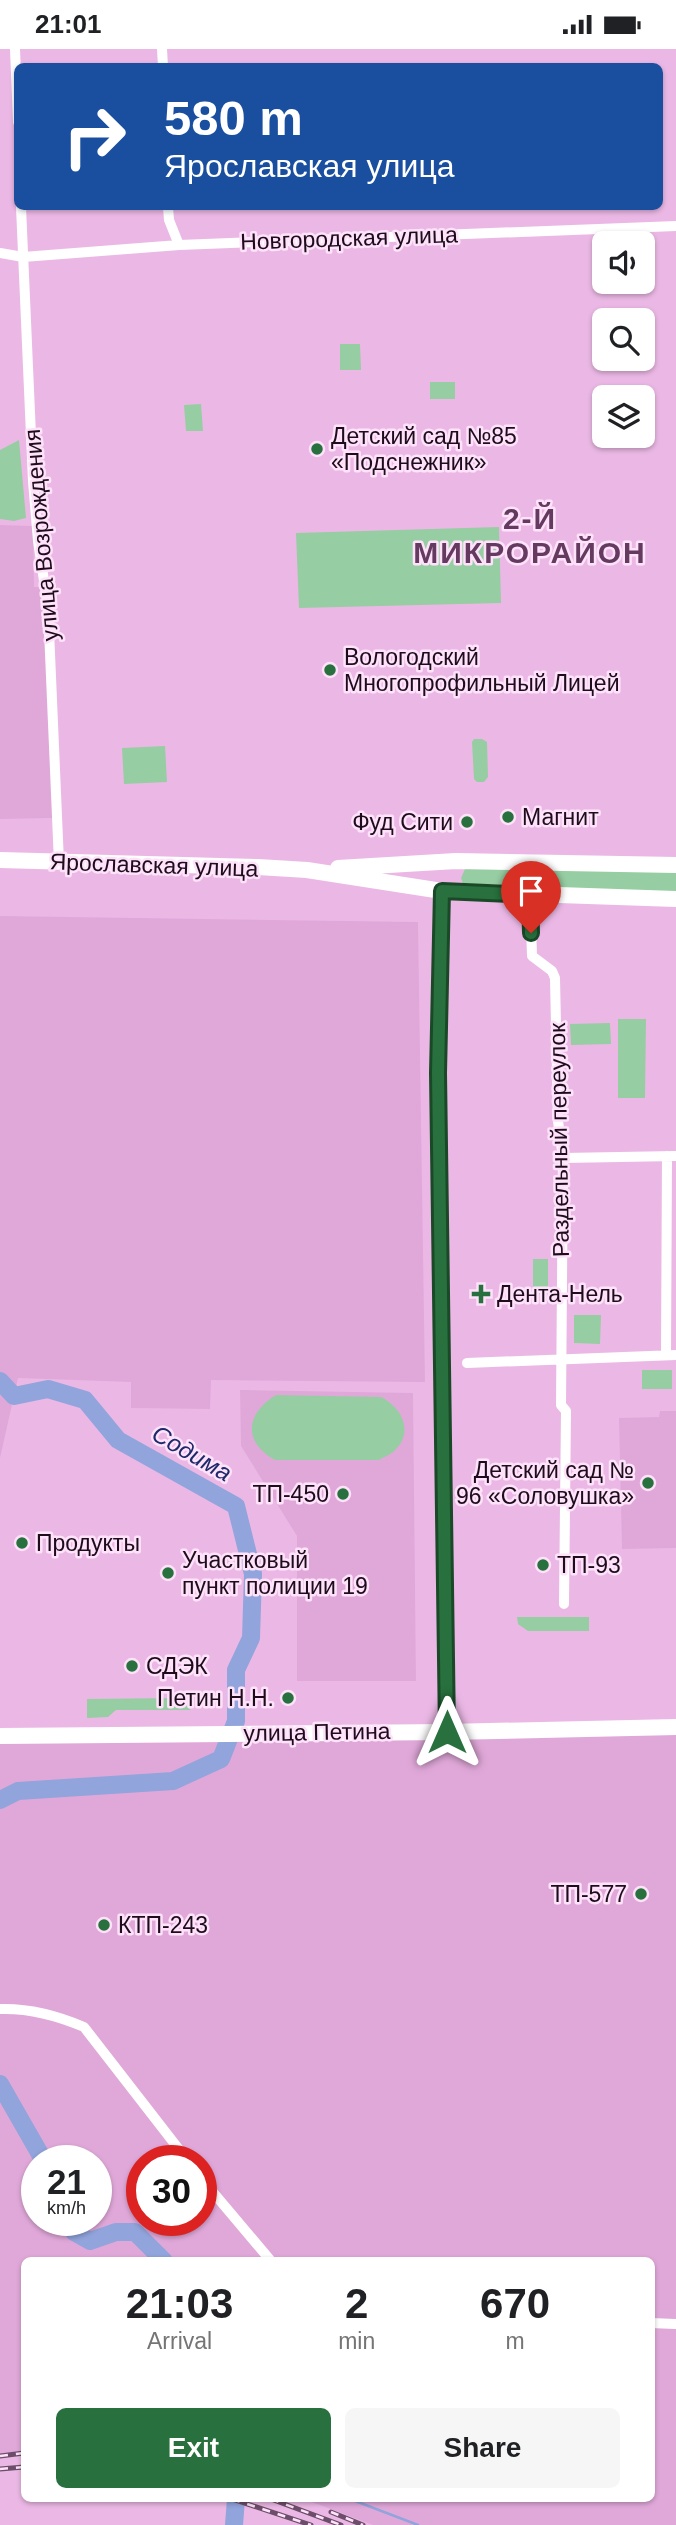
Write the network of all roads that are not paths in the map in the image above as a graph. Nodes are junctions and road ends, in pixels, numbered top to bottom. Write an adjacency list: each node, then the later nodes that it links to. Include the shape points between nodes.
1 (21, 210): 6 (street, улица Возрождения)
2 (168, 210): 4 (street)
3 (676, 226): 4 (street, Новгородская улица)
4 (179, 245): 6 (street, Новгородская улица)
5 (0, 253): 6 (street, Новгородская улица)
6 (23, 257): 9 (street, улица Возрождения, via 33,481 48,607)
7 (0, 860): 9 (street, Ярославская улица)
8 (456, 861): 10 (street, Ярославская улица); 11 (street, Ярославская улица); 12 (street, via 444,874)
9 (59, 863): 11 (street, Ярославская улица)
10 (676, 865)
11 (307, 870): 12 (street, Ярославская улица)
12 (442, 891): 13 (street, Ярославская улица); 22 (street, via 438,1073)
13 (530, 895): 14 (street, Ярославская улица); 16 (street, Раздельный переулок, via 532,956 555,978)
14 (676, 899)
15 (672, 1156): 16 (street); 17 (street)
16 (563, 1159): 18 (street, Раздельный переулок)
17 (671, 1355): 18 (street)
18 (562, 1359): 19 (street); 20 (street, Раздельный переулок)
19 (467, 1363)
20 (565, 1604)
21 (676, 1727): 22 (street, улица Петина)
22 (447, 1732): 23 (street, улица Петина)
23 (0, 1736)
24 (0, 2009): 25 (street, via 36,2011 84,2027)
25 (176, 2145)
26 (217, 2197): 27 (street)
27 (268, 2257)
28 (655, 2323): 29 (street)
29 (675, 2324)

